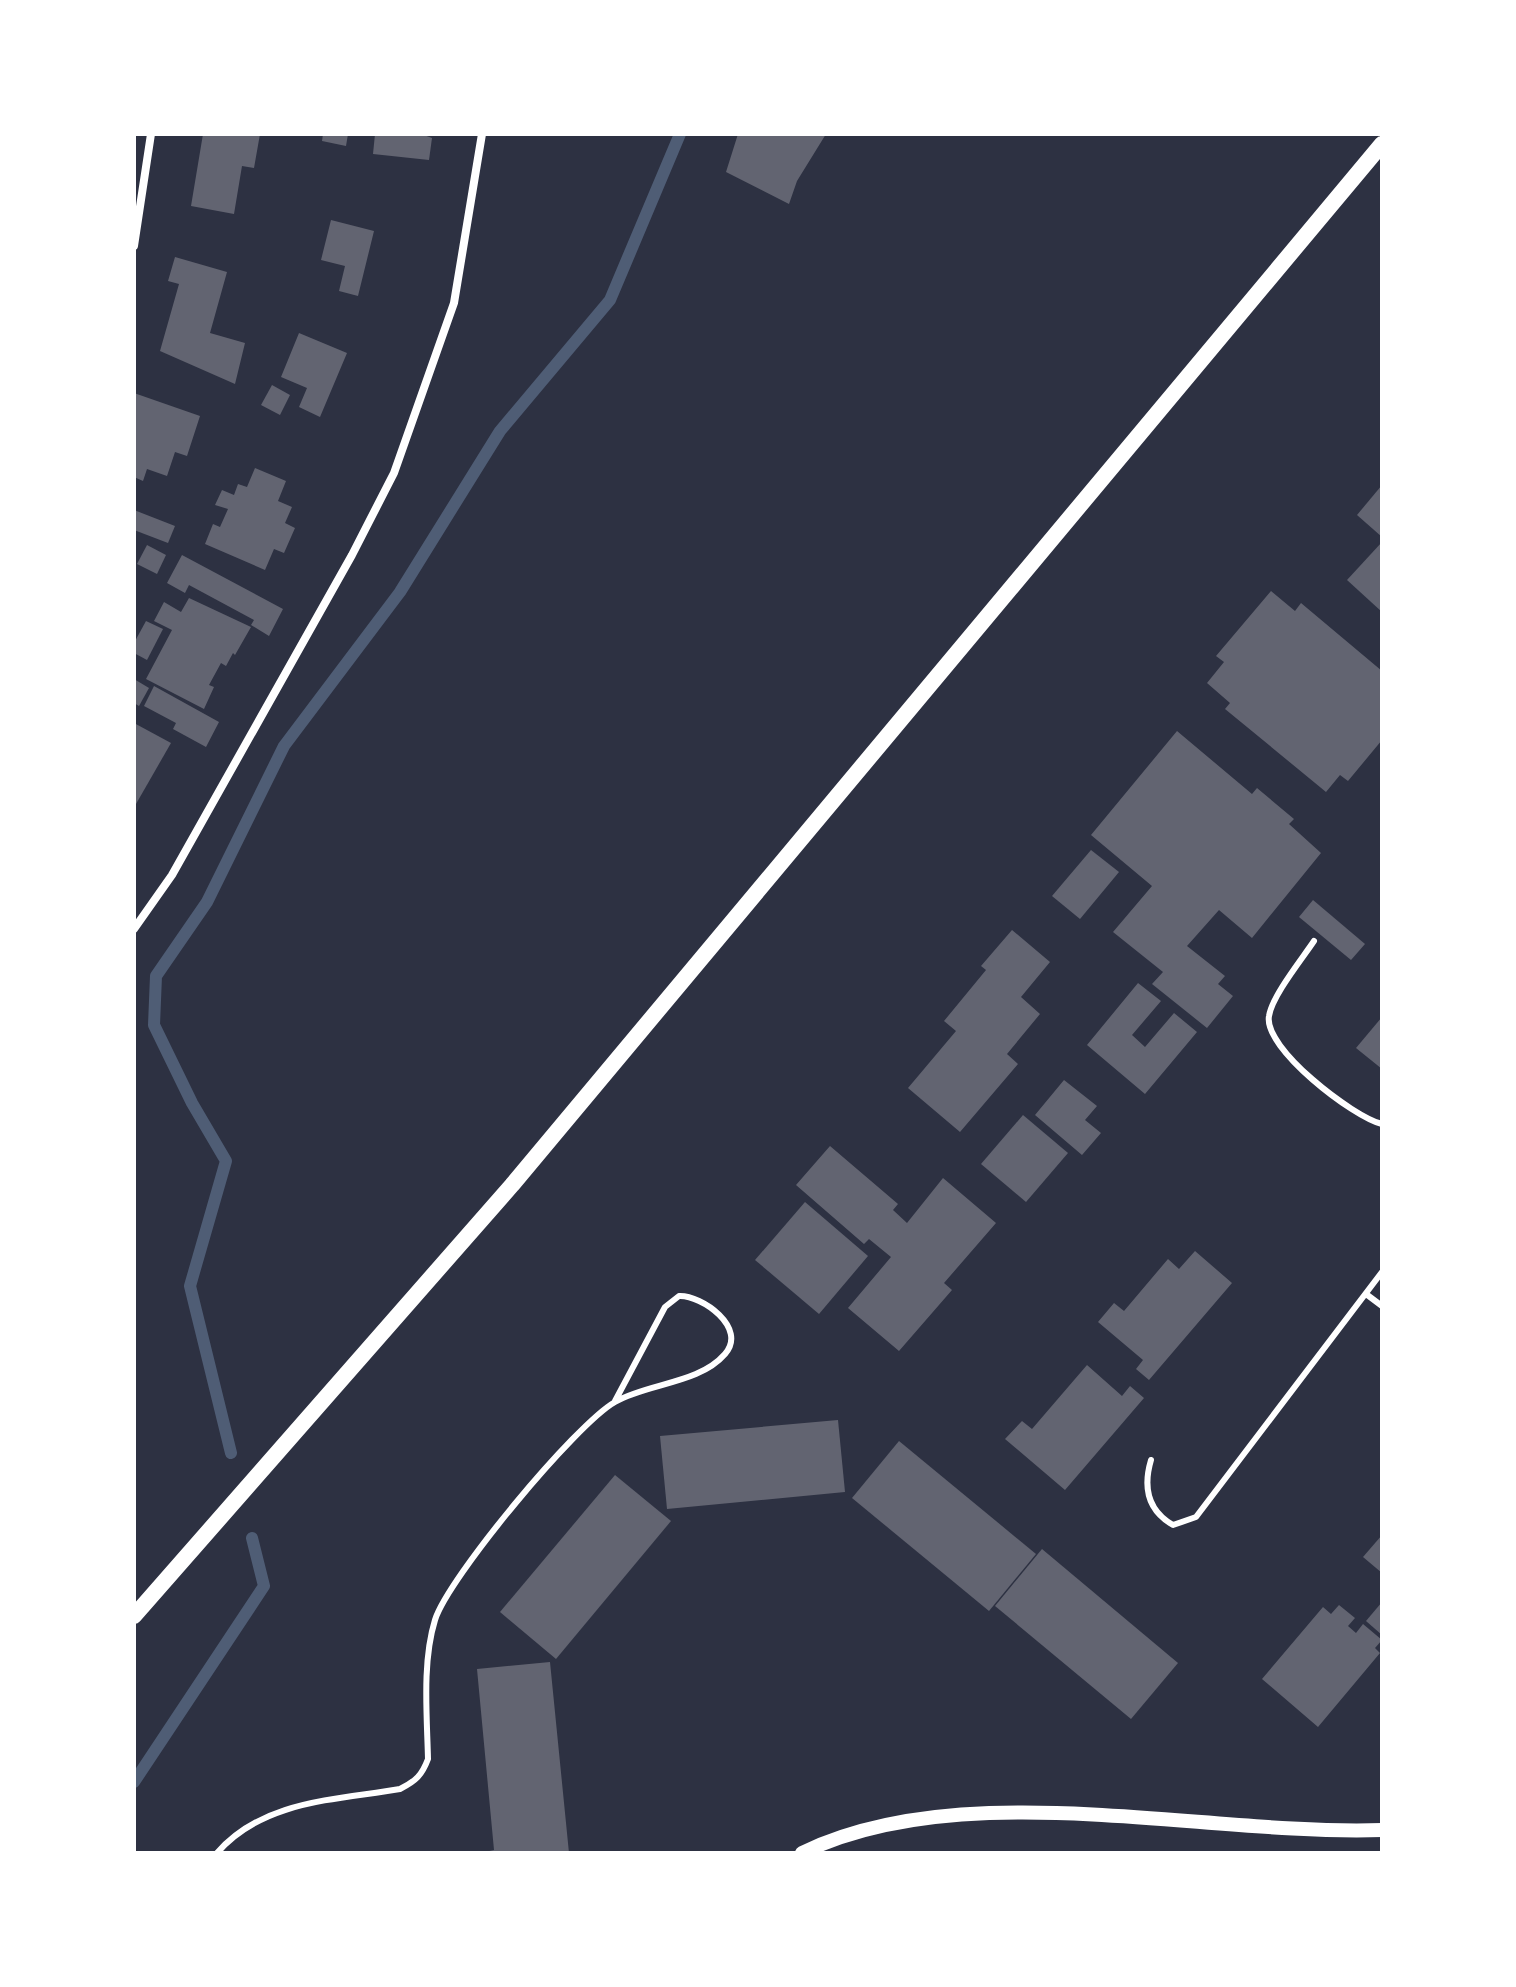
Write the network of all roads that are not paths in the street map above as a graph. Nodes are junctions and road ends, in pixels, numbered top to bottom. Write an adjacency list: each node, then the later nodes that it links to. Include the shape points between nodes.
1 (151, 134): 4 (street)
2 (482, 134): 5 (street, via 454,303 394,473 172,875)
3 (1382, 144): 13 (main road, via 512,1185)
4 (134, 246)
5 (134, 929)
6 (1314, 941): 7 (lane, via 1273,1005 1268,1017 1271,1032 1327,1091)
7 (1382, 1124)
8 (1382, 1272): 9 (lane)
9 (1366, 1294): 10 (lane); 12 (lane, via 1196,1517 1173,1525 1153,1508 1146,1478)
10 (1382, 1306)
11 (615, 1401): 11 (lane, via 665,1307 679,1296 704,1301 723,1319 730,1336 728,1352 715,1364); 15 (lane, via 537,1478 482,1546 436,1616 423,1773 400,1789 266,1815)
12 (1151, 1460)
13 (134, 1616)
14 (1382, 1830): 16 (street, via 985,1814 904,1820)
15 (217, 1853)
16 (802, 1853)

